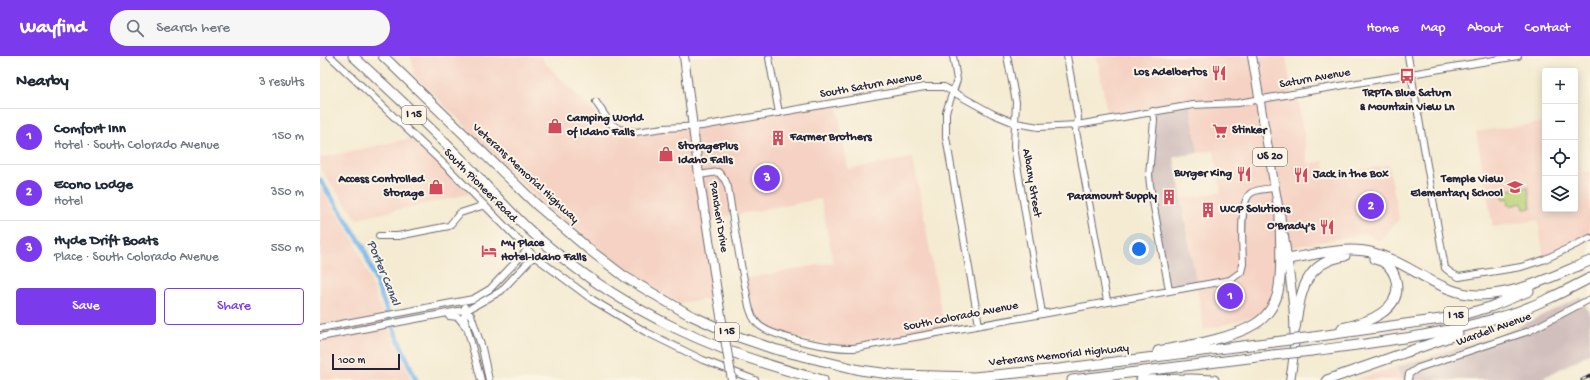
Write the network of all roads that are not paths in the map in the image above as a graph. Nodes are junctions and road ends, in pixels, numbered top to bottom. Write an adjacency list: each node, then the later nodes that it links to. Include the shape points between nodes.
1 (330, 56): 24 (street, South Pioneer Road)
2 (353, 56): 52 (highway, I 15, via 543,242 597,283 647,314 716,347 773,367)
3 (383, 56): 47 (highway, Veterans Memorial Highway / I 15, via 537,204 590,251 625,277 688,314 736,336 774,349 860,370 904,375 974,377)
4 (684, 56): 21 (main road, Pancheri Drive)
5 (953, 56): 14 (street, via 957,80)
6 (1007, 56): 19 (street, Albany Street, via 1016,102)
7 (1067, 56): 20 (street)
8 (1252, 56): 15 (main road, US 20)
9 (1408, 56): 13 (street)
10 (1518, 56): 11 (street, Saturn Avenue)
11 (1497, 57): 13 (street, Saturn Avenue)
12 (769, 58): 18 (street)
13 (1411, 73): 15 (street, Saturn Avenue); 27 (street, via 1444,268 1459,277 1521,267)
14 (953, 92): 18 (street, South Saturn Avenue, via 944,87 925,87); 19 (street, South Saturn Avenue); 41 (street, via 946,112 946,137)
15 (1259, 100): 17 (street, South Saturn Avenue, via 1193,104); 23 (main road, US 20)
16 (596, 102): 21 (street, South Saturn Avenue, via 610,123 628,132)
17 (1153, 112): 20 (street, South Saturn Avenue); 33 (street, via 1149,175)
18 (779, 113): 21 (street, South Saturn Avenue)
19 (1015, 123): 20 (street, South Saturn Avenue, via 1055,127); 38 (street, Albany Street, via 1014,147)
20 (1077, 125): 35 (street, via 1076,132)
21 (694, 127): 22 (main road, Pancheri Drive)
22 (699, 174): 41 (street, South Colorado Avenue, via 718,172 726,180 752,315 756,323 764,329 827,347 854,348); 50 (main road, Pancheri Drive, bridge)
23 (1276, 188): 25 (main road, US 20); 33 (street, South Colorado Avenue, via 1256,191 1246,198 1243,215 1243,264 1237,277)
24 (485, 205): 26 (street, via 460,213 449,226 398,236); 28 (street, South Pioneer Road)
25 (1280, 216): 30 (main road, US 20); 47 (highway, via 1278,293 1269,311 1257,324 1238,332 1199,342)
26 (380, 236)
27 (1590, 238)
28 (527, 250): 29 (street, South Pioneer Road); 36 (street, via 490,289)
29 (534, 256): 37 (street, via 501,291); 51 (street, South Pioneer Road, via 593,300 646,332 703,360)
30 (1287, 259): 31 (highway, via 1367,251 1387,258 1450,290 1479,295 1513,291); 43 (main road)
31 (1590, 262): 45 (highway, Veterans Memorial Highway / I 15, via 1541,286 1469,313 1431,322)
32 (1590, 278): 39 (highway, Veterans Memorial Highway / I 15)
33 (1169, 290): 35 (street, South Colorado Avenue)
34 (1590, 299): 58 (street, Wardell Avenue, via 1529,331 1418,368 1409,374)
35 (1107, 301): 38 (street, South Colorado Avenue)
36 (463, 302): 37 (street); 42 (street)
37 (466, 311): 40 (street); 44 (street, via 464,316); 49 (street, via 470,314)
38 (1042, 313): 41 (street, South Colorado Avenue)
39 (1508, 315): 53 (highway, Veterans Memorial Highway / I 15, bridge, via 1447,331 1403,339); 57 (highway)
40 (439, 316): 44 (street, via 457,317 462,320); 46 (street)
41 (979, 325)
42 (320, 328)
43 (1295, 328): 45 (highway, via 1302,289 1316,268 1325,262 1356,255 1380,260 1389,266 1395,277 1397,290 1395,298 1382,314 1364,322); 56 (main road)
44 (469, 332): 48 (street)
45 (1313, 335): 47 (highway, Veterans Memorial Highway / I 15, bridge)
46 (320, 337)
47 (1059, 369)
48 (481, 380)
49 (489, 380)
50 (732, 380)
51 (755, 380)
52 (823, 380)
53 (1072, 380)
54 (1141, 380): 55 (highway)
55 (1214, 380)
56 (1290, 380)
57 (1327, 380)
58 (1408, 380)

